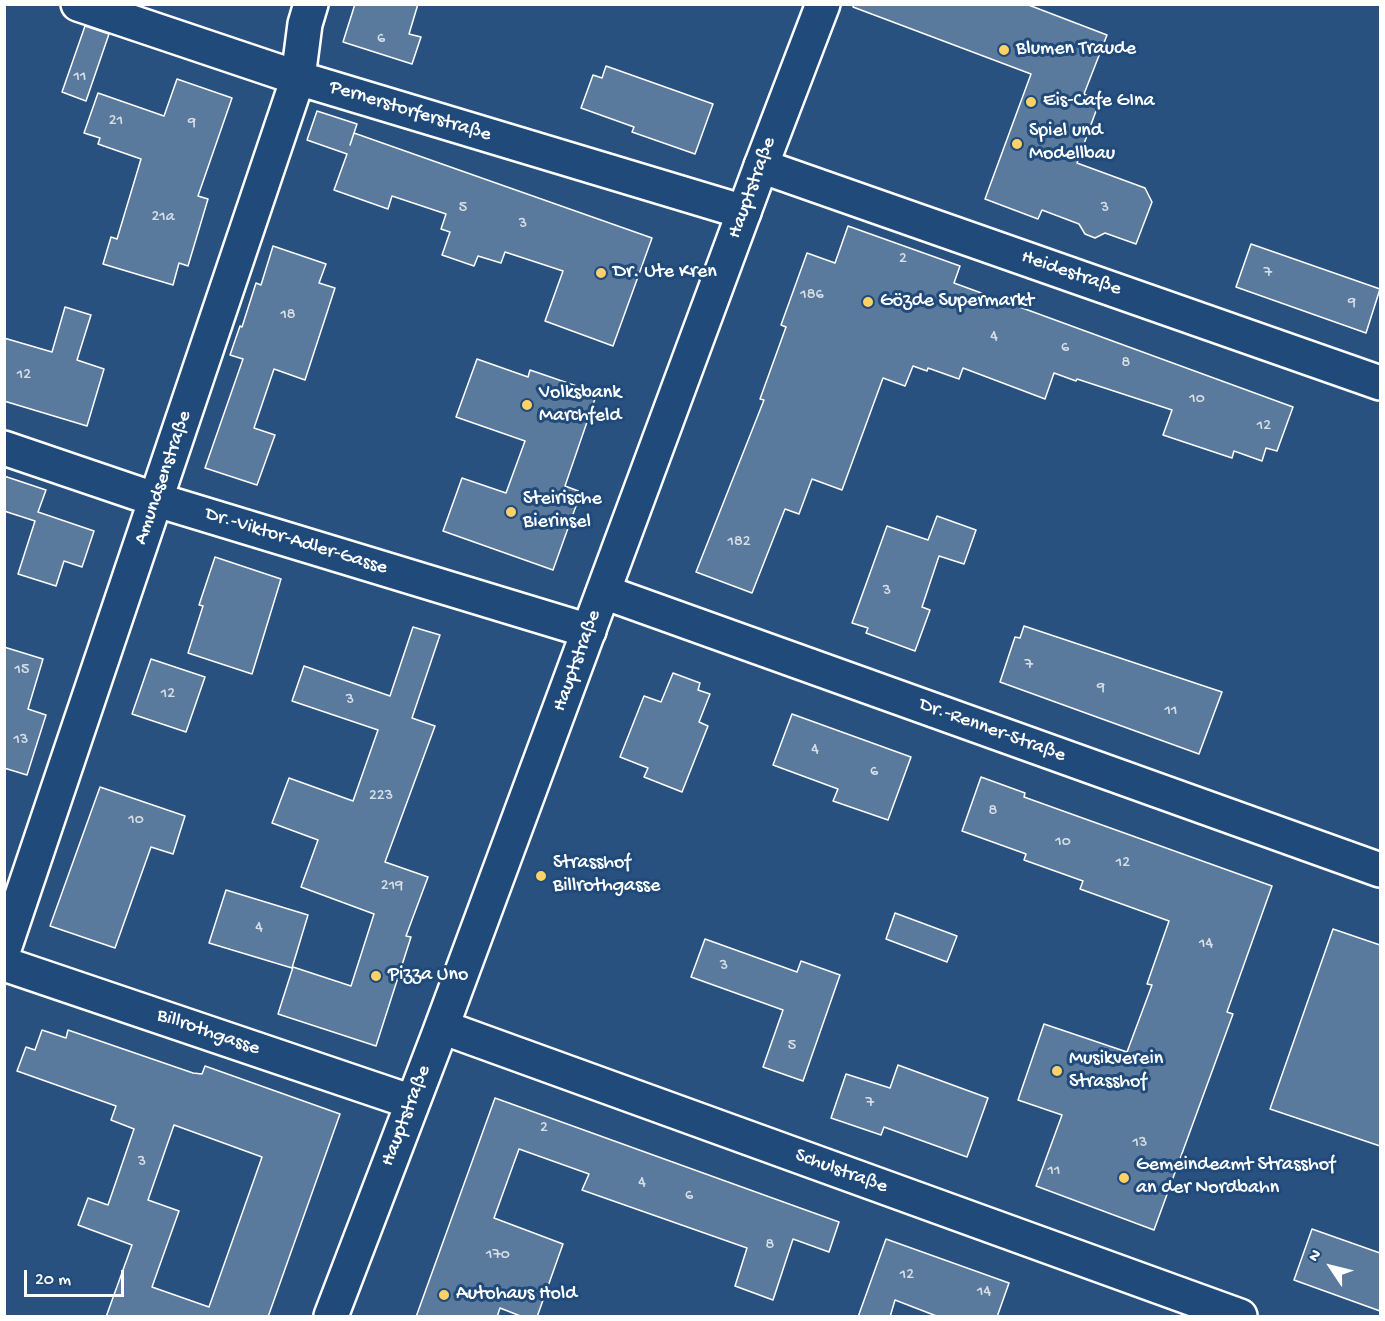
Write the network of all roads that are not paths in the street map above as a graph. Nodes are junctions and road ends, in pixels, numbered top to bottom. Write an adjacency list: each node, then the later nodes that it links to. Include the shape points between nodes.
1 (78, 4): 4 (street, Pernerstorferstraße)
2 (311, 4): 4 (street, Amundsenstraße)
3 (823, 4): 5 (street, Hauptstraße)
4 (298, 78): 6 (street, Pernerstorferstraße); 9 (street, Amundsenstraße)
5 (760, 166): 6 (street, Hauptstraße); 7 (street, Heidestraße)
6 (744, 212): 10 (street, Hauptstraße)
7 (1380, 383)
8 (4, 448): 9 (street, Dr.-Viktor-Adler-Gasse)
9 (157, 500): 11 (street, Dr.-Viktor-Adler-Gasse); 13 (street, Amundsenstraße)
10 (604, 592): 11 (street, Hauptstraße); 12 (street, Dr.-Renner-Straße)
11 (589, 632): 15 (street, Hauptstraße)
12 (1380, 870)
13 (4, 949)
14 (4, 964): 16 (street, Billrothgasse)
15 (442, 1027): 16 (street, Hauptstraße); 18 (street, Schulstraße)
16 (412, 1102): 17 (street, Hauptstraße)
17 (330, 1317)
18 (1240, 1317)

